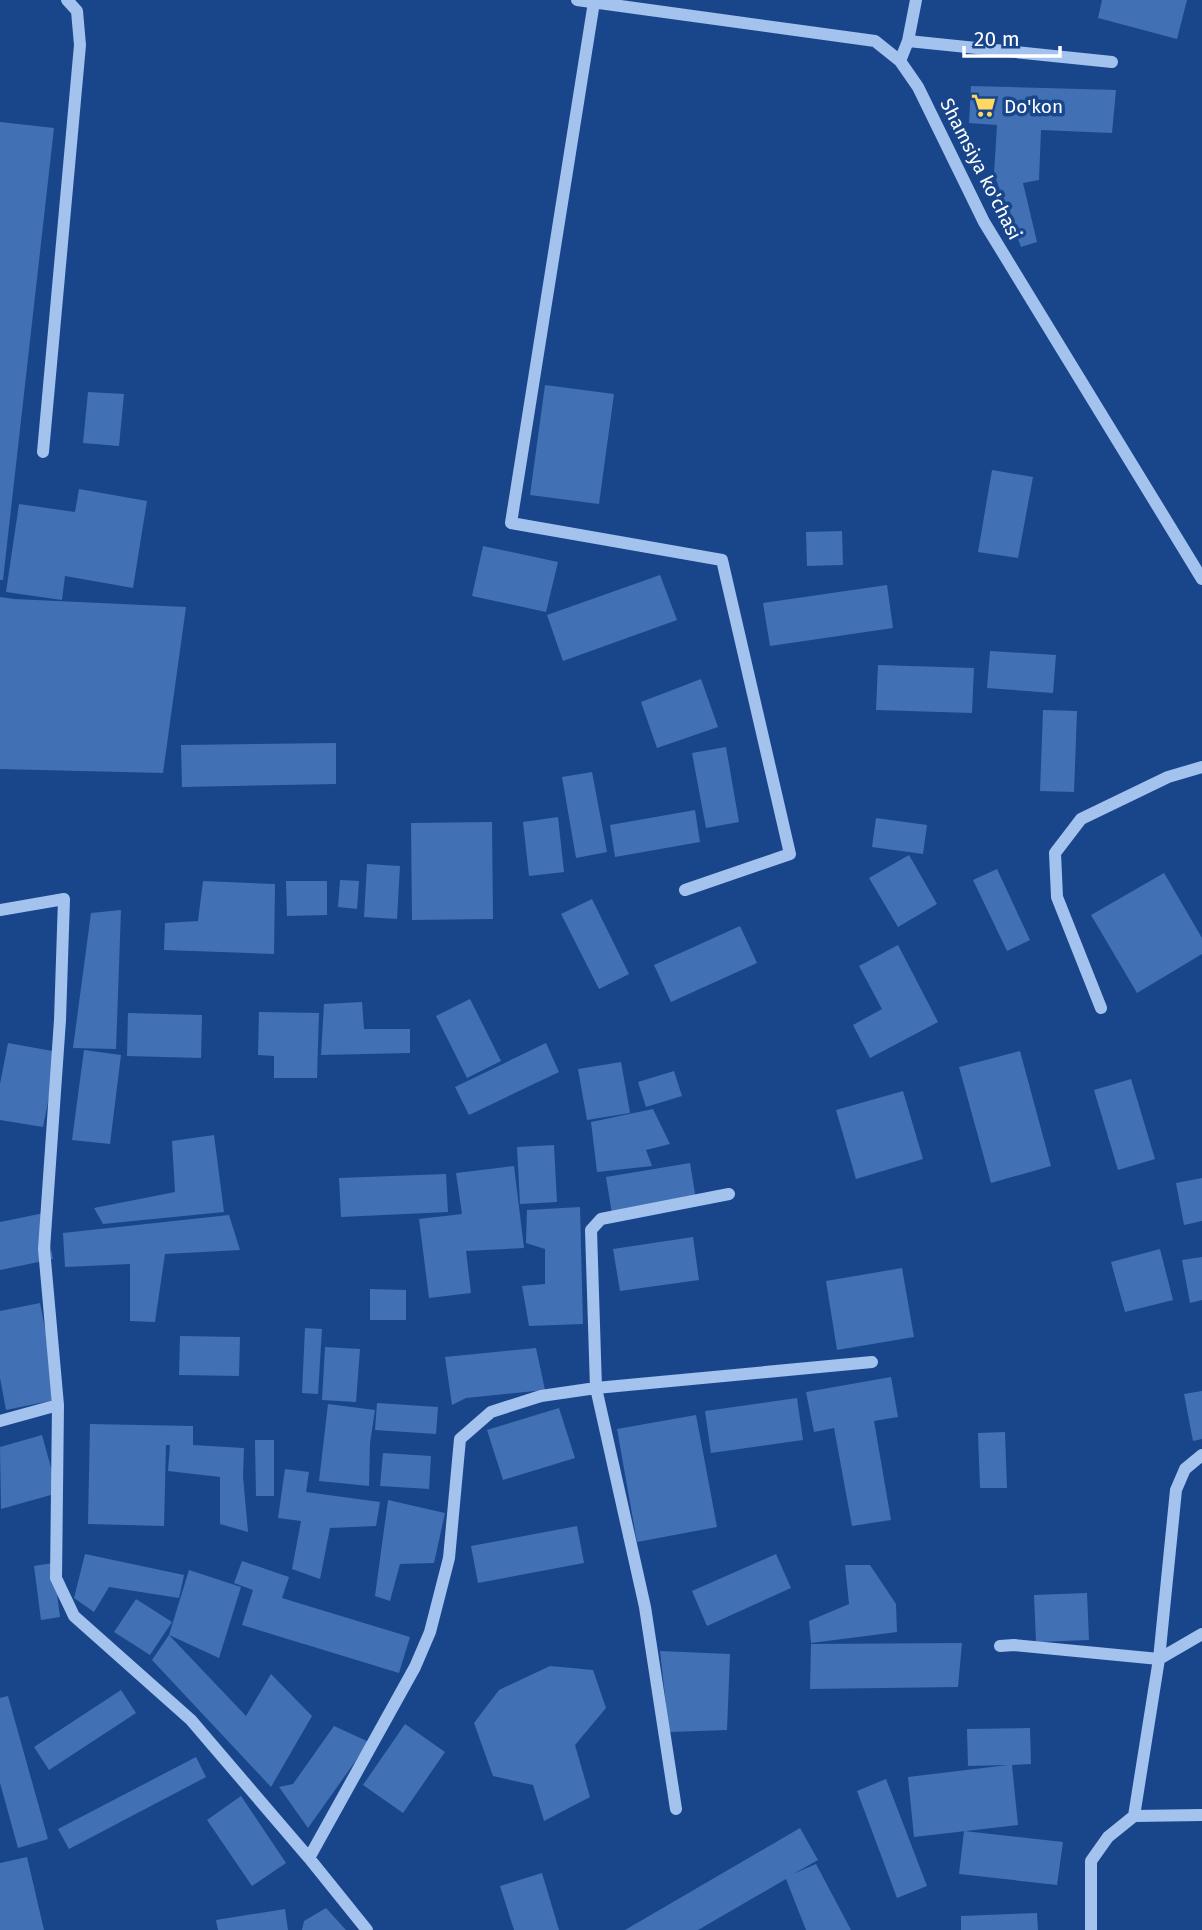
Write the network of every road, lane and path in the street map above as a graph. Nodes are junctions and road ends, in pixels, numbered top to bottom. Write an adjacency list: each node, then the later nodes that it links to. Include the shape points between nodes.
1 (67, 0): 8 (street, via 77,11 80,45)
2 (577, 0): 4 (street, Shamsiya ko'chasi)
3 (916, 0): 5 (street)
4 (594, 2): 6 (street, Shamsiya ko'chasi, via 876,41); 11 (street, via 511,523 722,560 790,854)
5 (908, 41): 6 (street); 7 (street)
6 (900, 61): 9 (street, Shamsiya ko'chasi, via 918,87 984,222)
7 (1112, 62)
8 (43, 452)
9 (1202, 579)
10 (1202, 767): 13 (street, via 1168,777 1080,819 1055,853 1057,897)
11 (685, 890)
12 (0, 910): 17 (street, via 64,899 44,1249)
13 (1101, 1008)
14 (729, 1194): 16 (street, via 601,1219 595,1224 591,1230)
15 (872, 1362): 16 (street)
16 (596, 1388): 23 (street, via 645,1608); 26 (street, via 541,1396 491,1412 460,1439 449,1558 430,1632)
17 (58, 1405): 18 (street); 26 (street, via 56,1578 74,1616 191,1720)
18 (0, 1421)
19 (1202, 1455): 22 (street, via 1185,1469 1177,1490)
20 (1202, 1634): 22 (street)
21 (1000, 1646): 22 (street)
22 (1159, 1659): 25 (street)
23 (676, 1809)
24 (1202, 1815): 25 (street)
25 (1133, 1816): 28 (street, via 1108,1837 1091,1861)
26 (309, 1858): 27 (street)
27 (367, 1930)
28 (1091, 1930)

